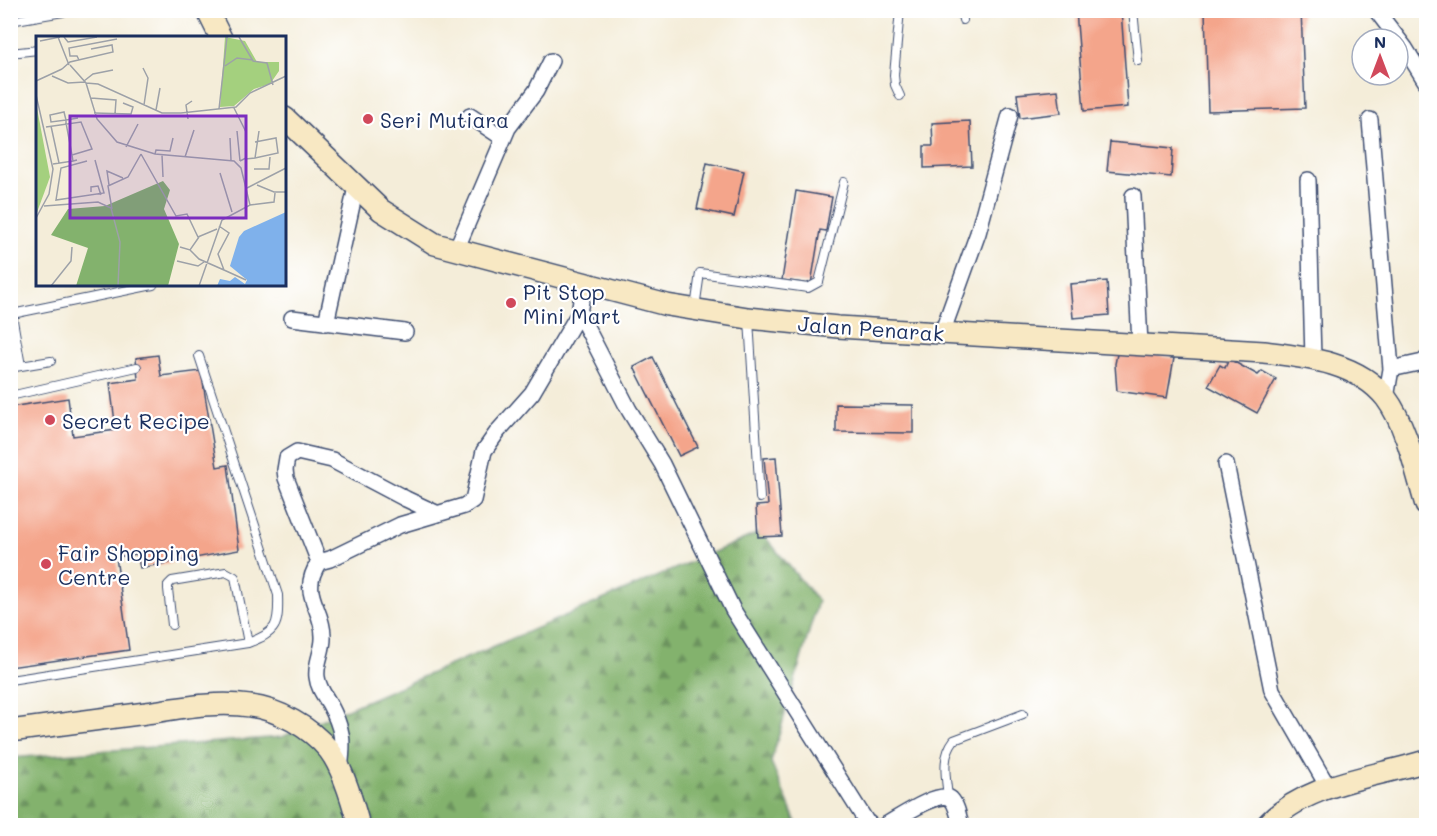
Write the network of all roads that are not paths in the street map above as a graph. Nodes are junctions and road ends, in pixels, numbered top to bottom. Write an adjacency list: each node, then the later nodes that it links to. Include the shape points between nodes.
1 (207, 10): 9 (street)
2 (900, 10): 15 (lane, via 894,75)
3 (961, 10): 7 (lane)
4 (1133, 10): 13 (lane)
5 (1377, 10): 14 (street)
6 (63, 12): 8 (lane)
7 (963, 20)
8 (10, 21)
9 (220, 36)
10 (36, 50): 11 (lane)
11 (10, 53)
12 (551, 61): 20 (street, via 536,91)
13 (1138, 61)
14 (1426, 82)
15 (900, 96)
16 (1010, 115): 36 (street, via 978,233)
17 (470, 116): 20 (street)
18 (286, 119): 23 (street, Jalan Penarak)
19 (1370, 120): 45 (street)
20 (503, 138): 25 (street)
21 (1308, 180): 39 (street)
22 (844, 182): 29 (lane, via 819,282 808,288 700,273)
23 (356, 187): 25 (street, Jalan Penarak, via 414,232); 34 (street)
24 (1133, 196): 37 (street)
25 (456, 250): 26 (street, Jalan Penarak)
26 (584, 283): 29 (street, Jalan Penarak); 30 (street)
27 (148, 286): 31 (lane)
28 (10, 303): 31 (lane)
29 (695, 310): 33 (street, Jalan Penarak)
30 (579, 313): 51 (street, via 532,393 484,451 473,500); 63 (street, via 662,464 733,610)
31 (12, 314): 42 (lane)
32 (292, 318): 34 (street)
33 (748, 318): 36 (street, Jalan Penarak); 49 (lane)
34 (326, 323): 35 (street)
35 (405, 332)
36 (942, 333): 37 (street, Jalan Penarak)
37 (1140, 345): 39 (street, Jalan Penarak)
38 (199, 356): 54 (lane, via 278,595 279,616 274,627)
39 (1313, 358): 47 (street, Jalan Penarak, via 1345,368)
40 (1426, 359): 45 (street)
41 (51, 361): 42 (lane)
42 (21, 366): 44 (lane)
43 (137, 367): 46 (lane)
44 (10, 368)
45 (1391, 369): 47 (street)
46 (10, 396)
47 (1386, 398): 50 (street, Jalan Penarak, via 1402,427)
48 (1226, 464): 60 (street, via 1272,690)
49 (760, 498)
50 (1426, 505)
51 (438, 514): 52 (street, via 400,525); 52 (street, via 332,460 297,452 287,458 286,478)
52 (318, 562): 59 (street, via 311,573 310,590 323,627 317,677 343,734)
53 (172, 625): 54 (lane, via 168,585 172,581 225,572 235,577)
54 (248, 643): 55 (lane)
55 (10, 680)
56 (1023, 714): 61 (lane, via 954,740 947,749 945,766)
57 (10, 731): 59 (street, via 197,705 251,706 298,724 329,750)
58 (1426, 761): 60 (street)
59 (340, 769): 62 (street)
60 (1328, 787): 66 (street, via 1297,801)
61 (948, 797): 64 (street, via 936,797); 65 (street, via 954,801)
62 (360, 825)
63 (872, 825)
64 (884, 825)
65 (961, 825)
66 (1266, 825)

